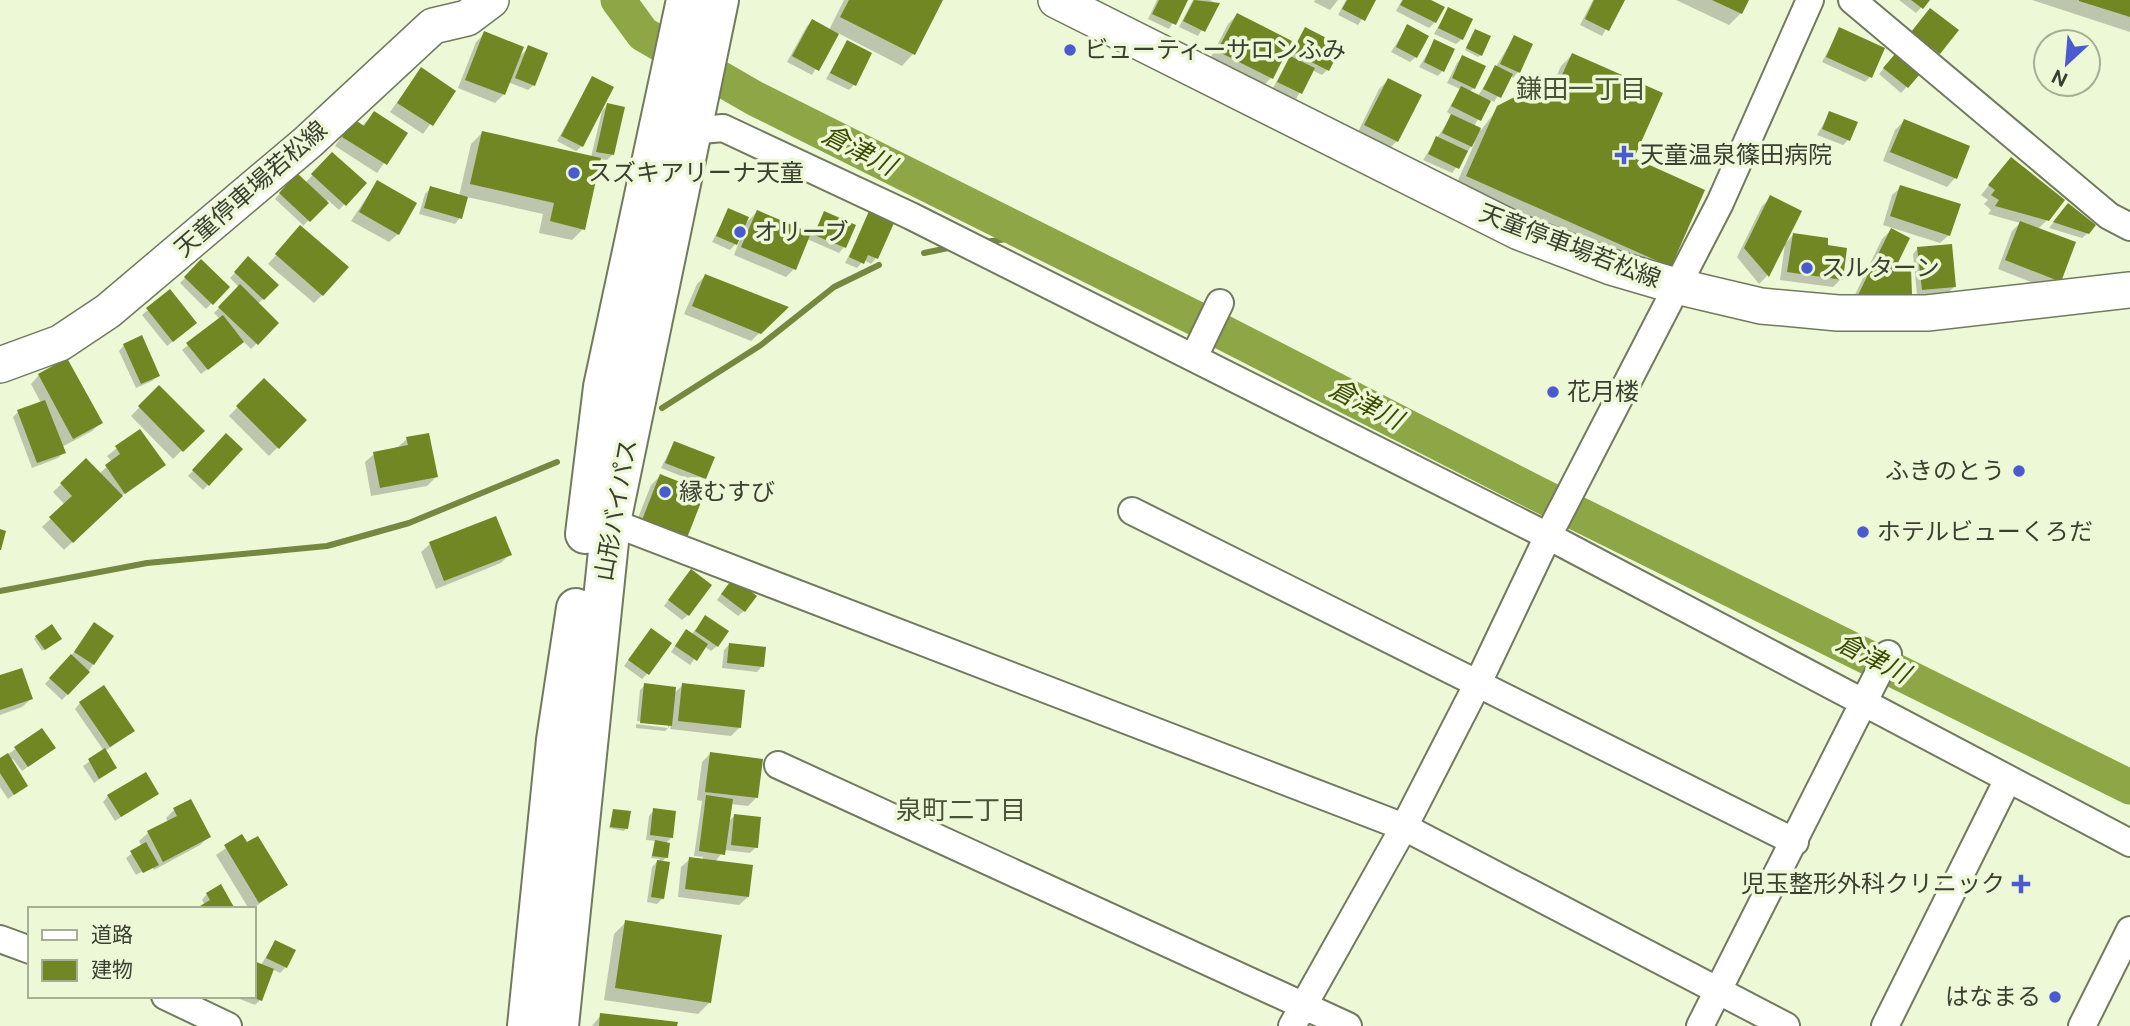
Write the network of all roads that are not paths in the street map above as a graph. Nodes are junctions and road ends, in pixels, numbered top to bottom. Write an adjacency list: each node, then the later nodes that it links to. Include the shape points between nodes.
1 (491, 0): 12 (main road, 天童停車場若松線, via 467,18 433,26 307,142 108,311 60,343)
2 (1056, 0): 8 (main road, 天童停車場若松線, via 1519,232 1611,267)
3 (1810, 0): 8 (street, via 1720,203)
4 (1852, 0): 7 (street, via 2109,216)
5 (701, 7): 6 (highway, 山形バイパス)
6 (683, 113): 11 (street); 14 (highway, 山形バイパス); 31 (highway, 山形バイパス, via 603,387 556,740)
7 (2130, 227)
8 (1675, 285): 9 (main road, 天童停車場若松線, via 1760,306 1838,313 1927,313); 15 (street)
9 (2130, 290)
10 (1218, 307): 11 (street)
11 (1197, 352): 15 (street)
12 (0, 365)
13 (1132, 511): 17 (street)
14 (611, 522): 21 (street); 32 (highway, 山形バイパス)
15 (1548, 536): 17 (street); 18 (street)
16 (1888, 654): 18 (street)
17 (1478, 685): 21 (street); 22 (street)
18 (1866, 698): 20 (street); 22 (street)
19 (778, 765): 29 (street)
20 (2008, 779): 23 (street); 36 (street)
21 (1404, 827): 27 (street); 29 (street)
22 (1795, 842): 27 (street)
23 (2130, 843)
24 (2130, 930): 37 (street)
25 (0, 939): 26 (street)
26 (28, 949)
27 (1718, 990): 34 (street); 35 (street)
28 (168, 998): 30 (street)
29 (1297, 1016): 33 (street)
30 (228, 1026)
31 (527, 1026)
32 (559, 1026)
33 (1348, 1026)
34 (1700, 1026)
35 (1786, 1026)
36 (1885, 1026)
37 (2082, 1026)

